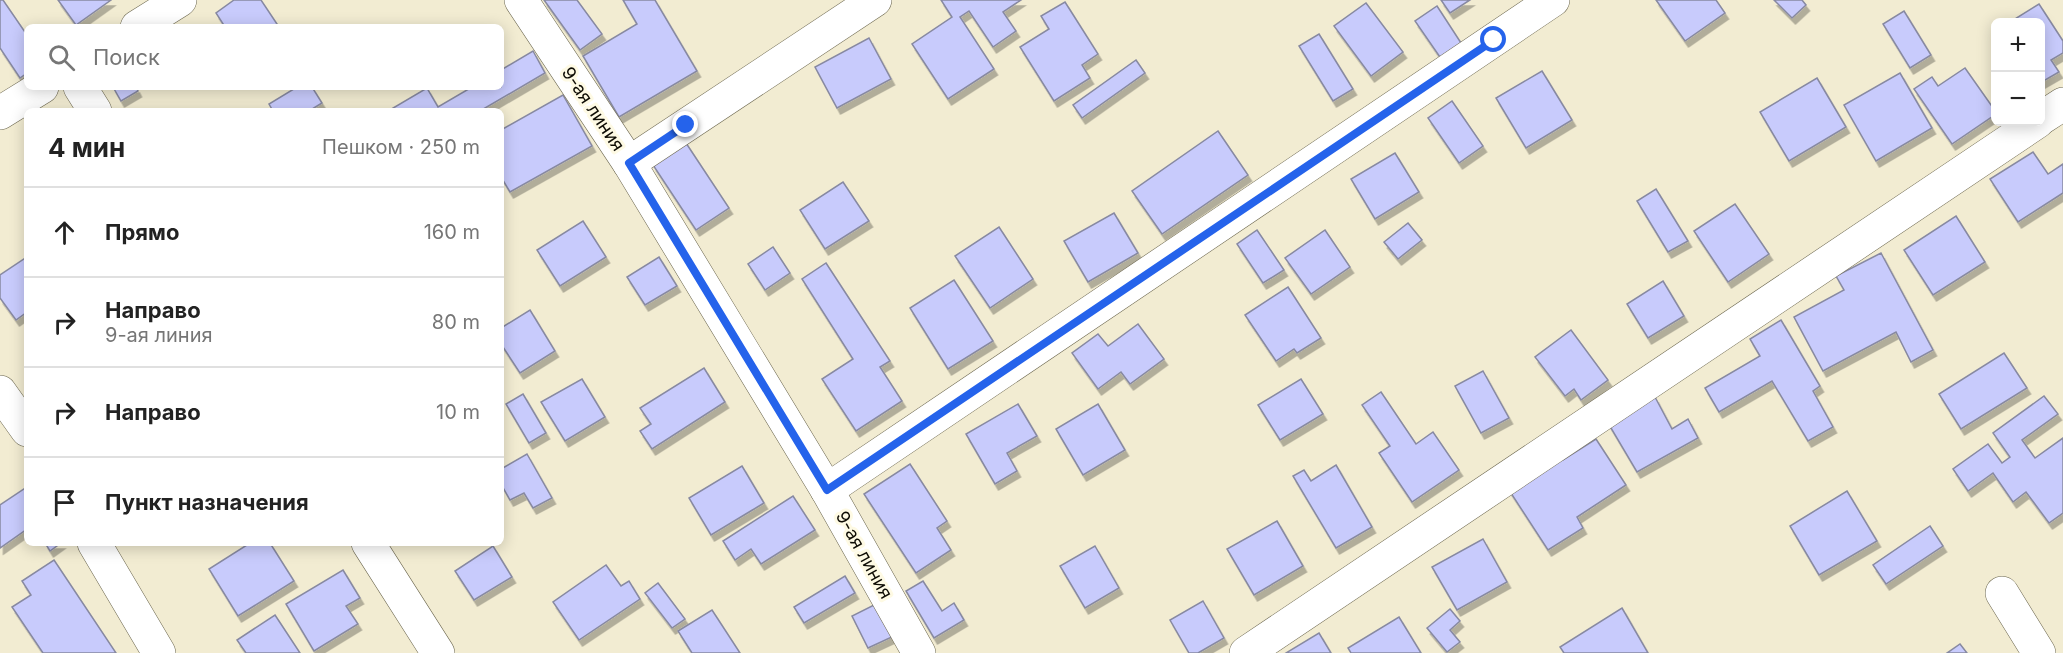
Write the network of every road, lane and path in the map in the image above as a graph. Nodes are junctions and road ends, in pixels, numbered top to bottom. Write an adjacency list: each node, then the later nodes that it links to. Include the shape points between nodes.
1 (180, 0): 5 (street)
2 (521, 0): 13 (street, 9-ая линия)
3 (875, 0): 13 (street)
4 (1553, 0): 16 (street)
5 (142, 24)
6 (37, 90): 10 (street)
7 (82, 90): 9 (street)
8 (2063, 104): 11 (street)
9 (93, 108)
10 (0, 113)
11 (2045, 116)
12 (2031, 126): 23 (street)
13 (629, 163): 16 (street, 9-ая линия)
14 (0, 392): 15 (street)
15 (24, 426)
16 (827, 490): 22 (street, 9-ая линия)
17 (96, 546): 20 (street)
18 (370, 546): 21 (street)
19 (2002, 593): 24 (street)
20 (159, 653)
21 (438, 653)
22 (919, 653)
23 (1246, 653)
24 (2039, 653)

